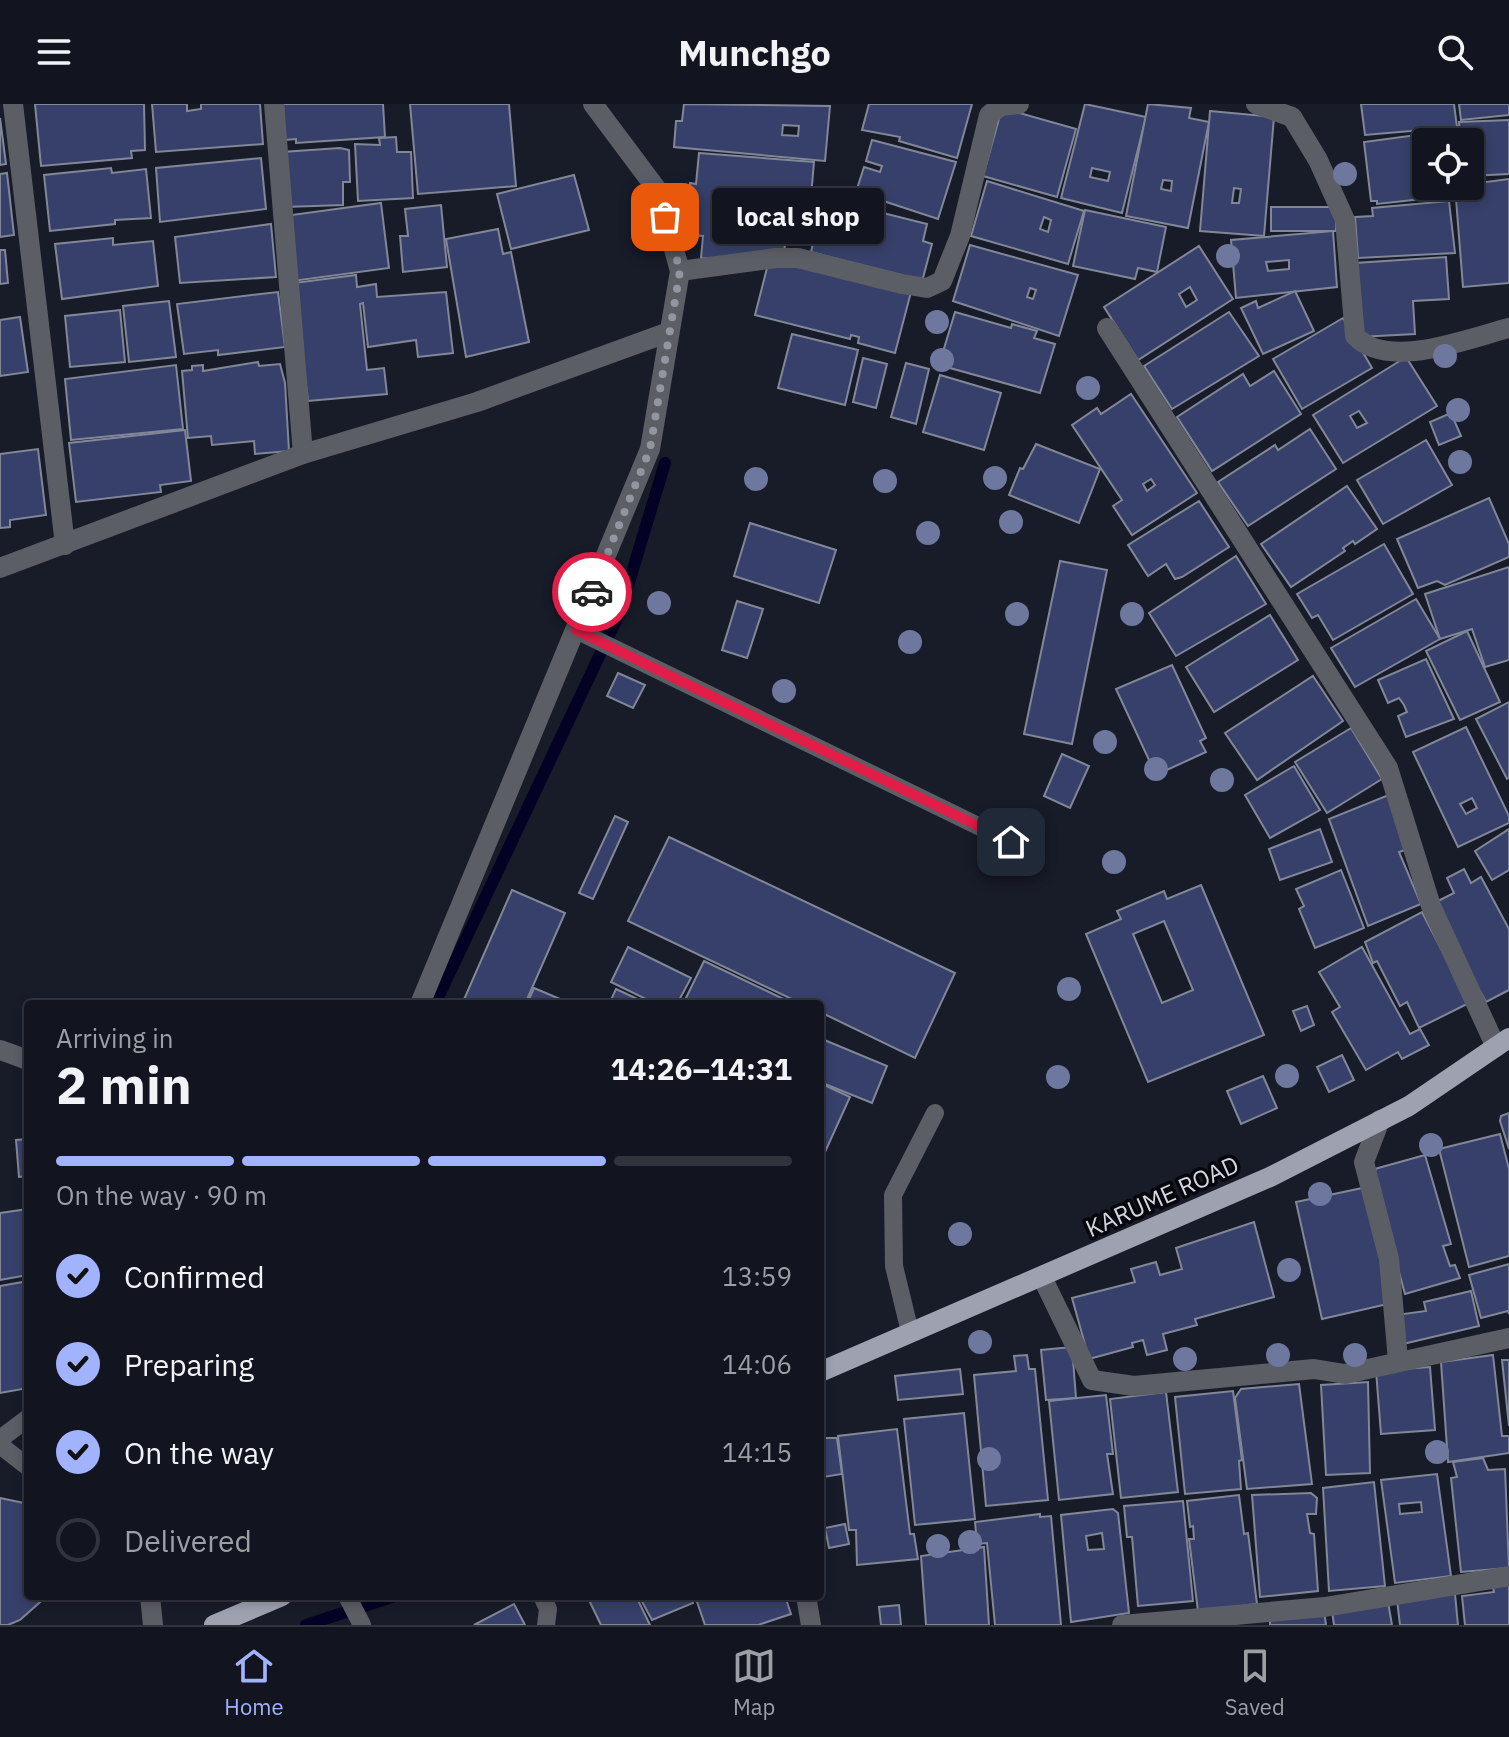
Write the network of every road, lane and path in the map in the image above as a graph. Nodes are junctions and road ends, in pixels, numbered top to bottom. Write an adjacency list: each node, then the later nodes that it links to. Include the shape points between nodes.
1 (13, 104): 11 (street)
2 (274, 104): 10 (street)
3 (593, 104): 6 (street, via 658,191)
4 (1019, 104): 6 (street, via 1001,106 989,115 960,236 942,281 927,288 798,258)
5 (1256, 104): 8 (street, via 1292,117 1345,220 1355,336 1361,342 1408,354)
6 (680, 271): 9 (street)
7 (1107, 328): 16 (street, via 1388,768 1431,906)
8 (1509, 328)
9 (669, 332): 10 (street, via 477,402); 13 (street, via 650,449)
10 (303, 454): 11 (street)
11 (65, 545): 12 (street)
12 (0, 568)
13 (576, 630): 14 (lane); 15 (street)
14 (1011, 842)
15 (422, 1000)
16 (1502, 1042): 20 (main road, KARUME ROAD)
17 (0, 1050): 18 (street)
18 (24, 1059)
19 (935, 1113): 22 (lane, via 893,1195 894,1266)
20 (1380, 1120): 21 (main road, KARUME ROAD, via 1270,1177); 24 (street, via 1364,1162 1389,1259)
21 (1042, 1277): 22 (main road, KARUME ROAD); 24 (street, via 1092,1380 1134,1386 1314,1369 1345,1374)
22 (910, 1332): 25 (main road, KARUME ROAD)
23 (1509, 1338): 24 (street)
24 (1398, 1360)
25 (824, 1370)
26 (24, 1421): 27 (lane)
27 (0, 1439)
28 (0, 1445): 29 (lane)
29 (24, 1464)
30 (1509, 1576): 41 (street, via 1325,1607)
31 (150, 1600): 36 (street)
32 (273, 1600): 37 (main road)
33 (350, 1600): 38 (lane)
34 (544, 1600): 39 (lane)
35 (807, 1600): 40 (street)
36 (153, 1625)
37 (214, 1625)
38 (362, 1625)
39 (546, 1625)
40 (811, 1625)
41 (1122, 1625)

